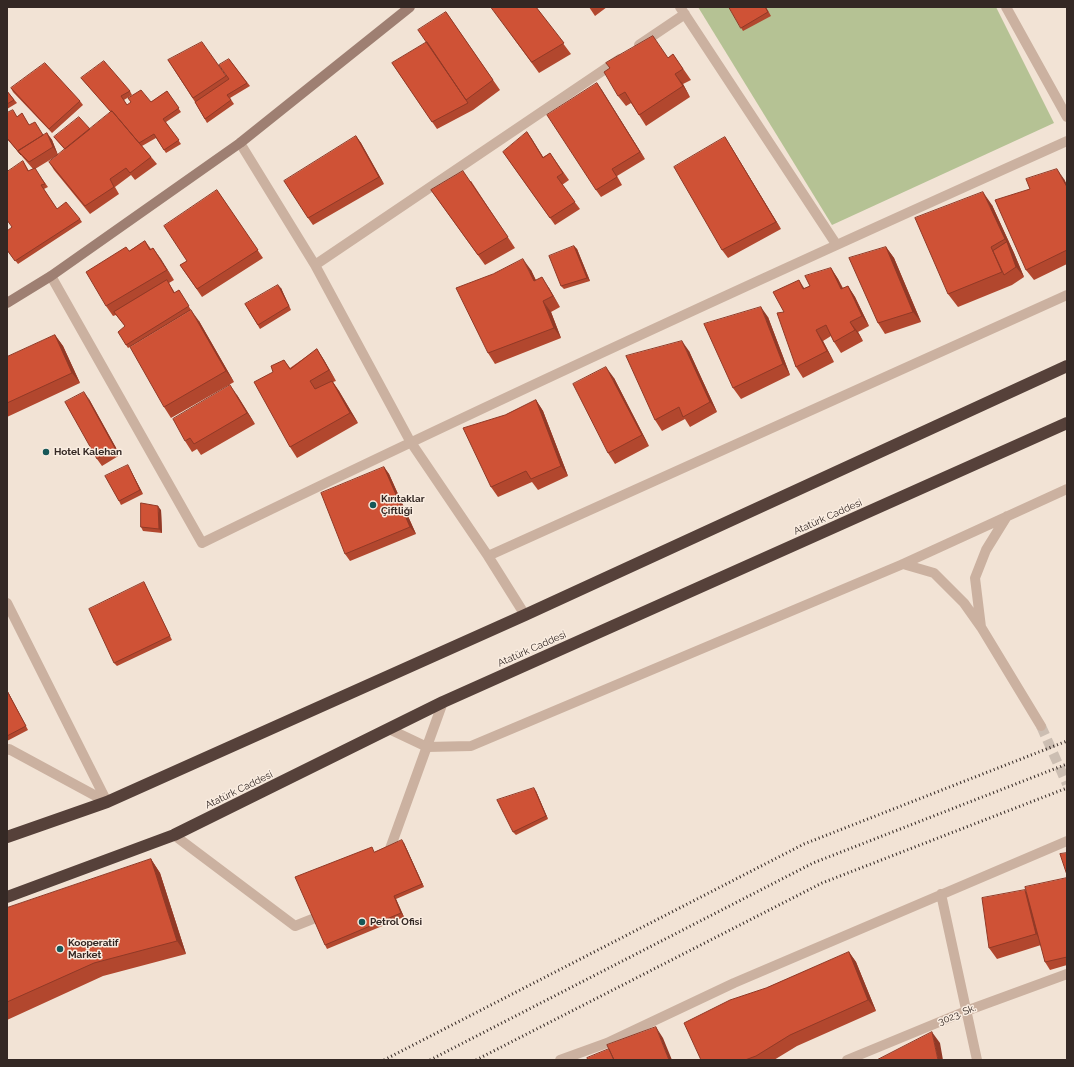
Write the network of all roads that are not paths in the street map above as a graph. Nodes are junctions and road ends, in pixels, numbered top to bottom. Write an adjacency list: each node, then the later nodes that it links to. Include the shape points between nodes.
1 (410, 7): 6 (street)
2 (1006, 7): 4 (street)
3 (683, 11): 7 (street); 8 (street, via 629,52)
4 (1067, 118)
5 (1067, 141): 7 (street)
6 (240, 143): 8 (street); 9 (street)
7 (836, 244): 14 (street)
8 (315, 265): 14 (street)
9 (51, 276): 11 (street); 14 (street, via 202,543)
10 (1067, 294): 17 (street)
11 (7, 303)
12 (1067, 366): 20 (highway)
13 (1067, 423): 22 (highway, Atatürk Caddesi)
14 (410, 442): 17 (street)
15 (1067, 489): 16 (street)
16 (1007, 516): 18 (street); 21 (street, via 986,550 975,578)
17 (488, 556): 20 (street)
18 (903, 564): 21 (street, via 934,573 964,603); 25 (street, via 471,746)
19 (7, 603): 27 (street)
20 (524, 615): 27 (highway)
21 (981, 627): 23 (street)
22 (443, 702): 24 (highway, Atatürk Caddesi); 25 (street)
23 (1041, 726)
24 (389, 729): 25 (street); 28 (highway, Atatürk Caddesi)
25 (427, 747): 31 (street)
26 (7, 750): 27 (street)
27 (107, 802): 29 (highway)
28 (174, 836): 33 (highway, Atatürk Caddesi); 34 (street, via 295,926)
29 (7, 837)
30 (1067, 841): 32 (street)
31 (384, 866)
32 (941, 894): 36 (street); 37 (street, via 734,983 607,1043)
33 (7, 897)
34 (338, 909)
35 (1067, 974): 36 (street, 3023. Sk.)
36 (966, 1011): 38 (street, 3023. Sk.); 39 (street)
37 (560, 1060)
38 (847, 1060)
39 (977, 1060)

